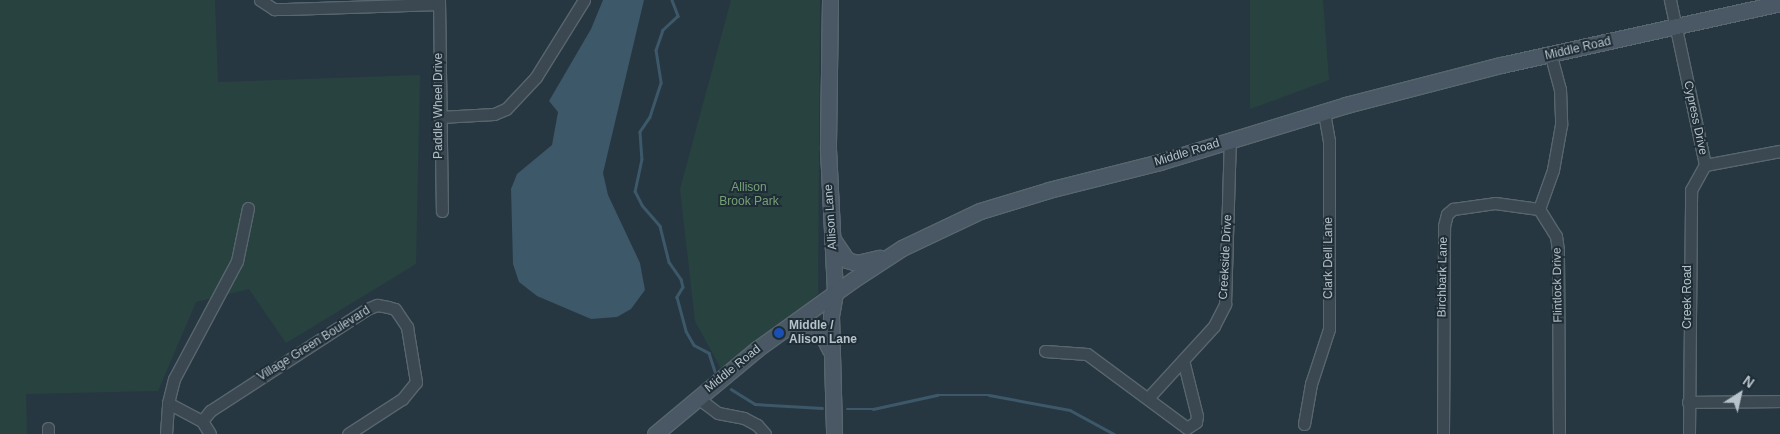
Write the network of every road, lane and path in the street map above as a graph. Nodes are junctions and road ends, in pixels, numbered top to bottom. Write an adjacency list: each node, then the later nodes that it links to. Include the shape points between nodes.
1 (260, 0): 5 (street, via 274,9)
2 (584, 0): 11 (street, via 536,77 506,109 494,114)
3 (830, 0): 18 (main road, Allison Lane, via 828,164)
4 (1670, 0): 8 (street, Cypress Drive)
5 (396, 2): 6 (street)
6 (439, 2): 11 (street, Paddle Wheel Drive)
7 (1780, 3): 8 (main road, Middle Road)
8 (1676, 25): 9 (main road, Middle Road); 14 (street, Cypress Drive)
9 (1551, 56): 10 (main road, Middle Road, via 1500,65); 16 (street, via 1560,89 1561,125 1553,170)
10 (1324, 112): 12 (main road, Middle Road); 31 (street, Clark Dell Lane, via 1328,141 1329,329 1307,402)
11 (440, 117): 17 (street, Paddle Wheel Drive)
12 (1230, 140): 19 (main road, Middle Road, via 980,211); 23 (street, Creekside Drive, via 1225,304 1214,326)
13 (1780, 151): 14 (street, Cypress Drive)
14 (1705, 165): 28 (street, Creek Road, via 1691,190)
15 (248, 208): 29 (street, via 237,260 221,295 185,353)
16 (1539, 210): 38 (street, Birchbark Lane, via 1495,203 1453,210 1447,214 1444,226); 39 (street, Flintlock Drive, via 1556,236 1558,251)
17 (442, 211)
18 (833, 238): 19 (main road, via 847,260 870,262); 20 (main road, Allison Lane)
19 (890, 255): 20 (main road, Middle Road)
20 (835, 293): 21 (main road, Middle Road); 24 (main road, Allison Lane, via 831,316)
21 (782, 331): 24 (main road, via 793,326 810,327 822,334 829,345); 26 (main road, Middle Road)
22 (1045, 351): 25 (street, via 1087,354)
23 (1183, 360): 25 (street, Creekside Drive); 25 (street, via 1196,422 1184,428)
24 (832, 362): 37 (main road, Allison Lane)
25 (1149, 397)
26 (698, 398): 35 (main road, Middle Road); 36 (street, via 718,413 744,418 758,425)
27 (1780, 401): 28 (street)
28 (1688, 402): 40 (street, Creek Road)
29 (168, 403): 30 (street); 32 (street)
30 (202, 422): 33 (street); 34 (street, Village Green Boulevard, via 210,411 367,309 377,305 395,309 407,327 416,382 402,399)
31 (1304, 424)
32 (166, 434)
33 (210, 434)
34 (348, 434)
35 (655, 434)
36 (765, 434)
37 (834, 434)
38 (1443, 434)
39 (1559, 434)
40 (1689, 434)

